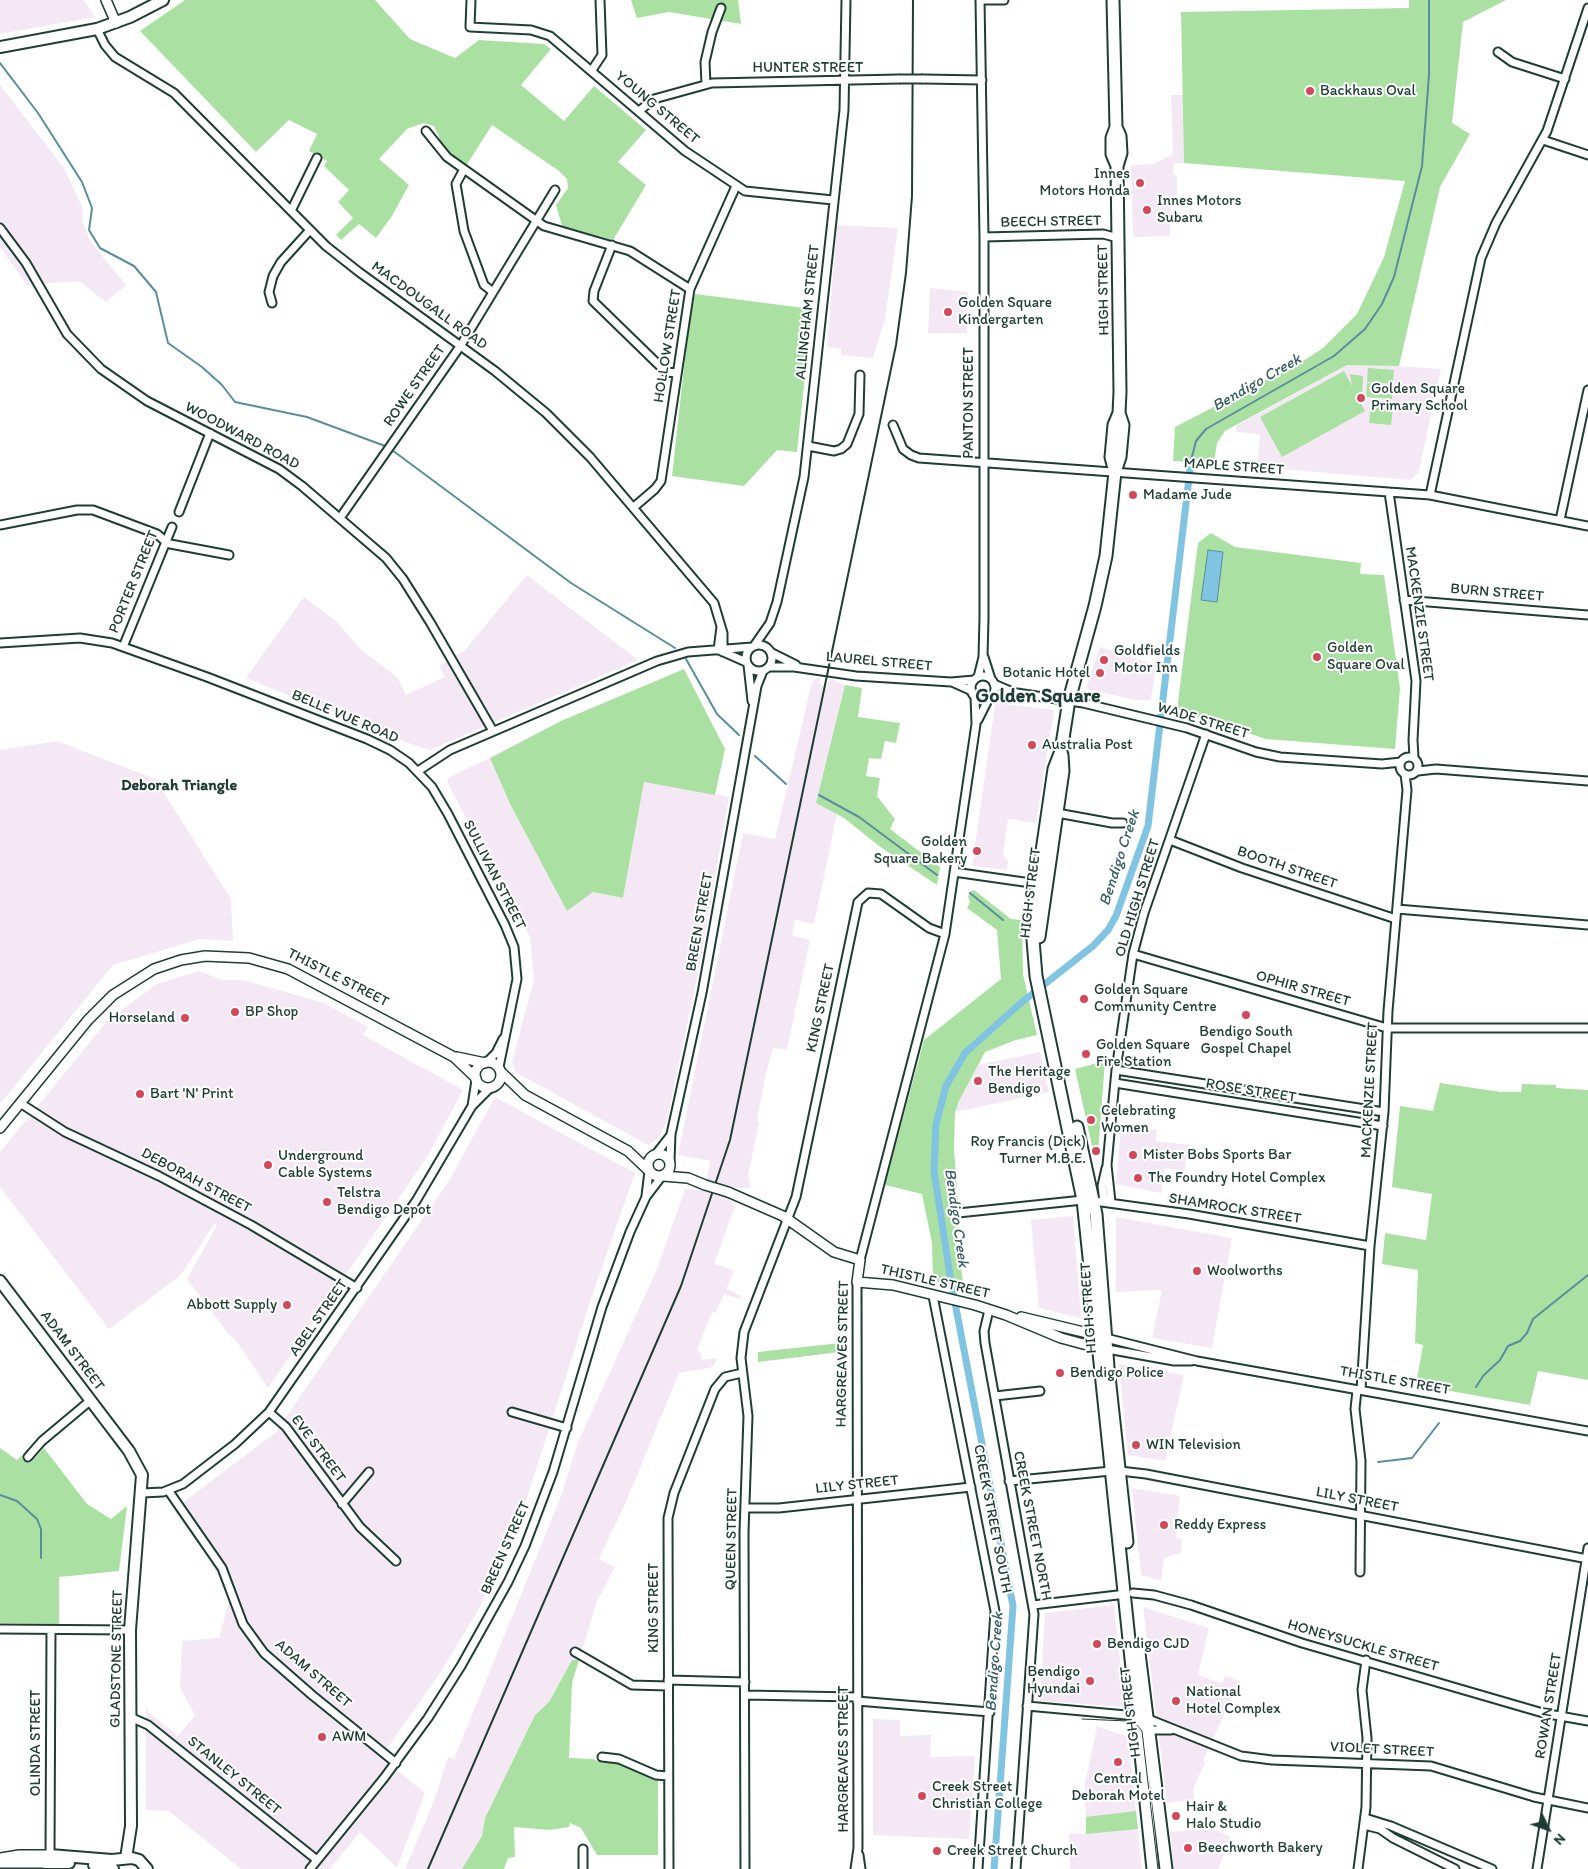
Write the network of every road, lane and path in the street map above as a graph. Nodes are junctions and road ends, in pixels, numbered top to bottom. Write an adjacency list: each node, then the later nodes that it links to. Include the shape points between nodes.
1 (106, 0): 11 (street)
2 (163, 0): 11 (main road)
3 (471, 0): 15 (street, YOUNG STREET, via 470,27 544,33)
4 (600, 0): 15 (street, via 602,55)
5 (846, 0): 18 (street, ALLINGHAM STREET)
6 (980, 0): 7 (street); 17 (street, PANTON STREET)
7 (1004, 0)
8 (1113, 0): 34 (highway, HIGH STREET, via 1116,127 1121,144 1117,166)
9 (721, 8): 19 (street, via 705,62)
10 (1588, 8): 16 (street)
11 (116, 23): 12 (main road)
12 (97, 29): 13 (main road); 29 (street, MACDOUGALL ROAD, via 114,57 174,93)
13 (0, 47)
14 (1498, 52): 16 (street, via 1512,62)
15 (592, 70): 20 (street, YOUNG STREET)
16 (1564, 79): 22 (street)
17 (982, 80): 18 (street, HUNTER STREET, bridge); 33 (street, PANTON STREET)
18 (845, 82): 19 (street, HUNTER STREET); 28 (street, ALLINGHAM STREET)
19 (706, 84): 20 (street, HUNTER STREET, via 654,99)
20 (640, 111): 26 (street, YOUNG STREET, via 685,151)
21 (426, 131): 25 (street, via 442,153)
22 (1543, 140): 23 (street); 49 (street, via 1499,217 1481,258)
23 (1588, 155)
24 (317, 158): 29 (street)
25 (464, 170): 30 (street); 37 (street, via 456,184 463,226 484,284)
26 (736, 186): 28 (street, YOUNG STREET, via 750,193); 36 (street, HOLLOW STREET)
27 (555, 190): 30 (street, ROWE STREET)
28 (833, 200): 45 (street, ALLINGHAM STREET)
29 (291, 211): 32 (street, MACDOUGALL ROAD)
30 (535, 221): 35 (street, via 553,230); 37 (street, ROWE STREET)
31 (0, 228): 44 (street, WOODWARD ROAD, via 26,263 66,334 88,357 134,394)
32 (310, 230): 38 (street, via 281,262 273,276 269,292); 39 (street, MACDOUGALL ROAD, via 359,272)
33 (984, 237): 34 (street, BEECH STREET, via 1104,234); 46 (street, PANTON STREET)
34 (1118, 238): 47 (highway, HIGH STREET, via 1119,413 1114,426 1111,457)
35 (612, 245): 36 (street, via 634,253); 40 (street, via 593,301 666,372)
36 (690, 289): 40 (street, HOLLOW STREET)
37 (493, 292): 39 (street, ROWE STREET)
38 (272, 304)
39 (461, 346): 50 (street, MACDOUGALL ROAD, via 552,420 602,468); 52 (street, ROWE STREET)
40 (677, 374): 50 (street, HOLLOW STREET, via 661,481)
41 (860, 375): 45 (street, via 859,414 847,444 834,451)
42 (1588, 390): 53 (street)
43 (893, 425): 46 (street, MAPLE STREET, via 900,444 910,455)
44 (210, 433): 51 (street); 52 (street, WOODWARD ROAD, via 279,469)
45 (808, 446): 61 (street, ALLINGHAM STREET, via 785,573)
46 (983, 462): 47 (street, MAPLE STREET); 67 (street, PANTON STREET)
47 (1115, 472): 48 (street, MAPLE STREET); 77 (highway, HIGH STREET, via 1104,570)
48 (1389, 492): 49 (street, MAPLE STREET); 59 (street, MACKENZIE STREET)
49 (1430, 495): 53 (street, MAPLE STREET)
50 (634, 507): 65 (street, MACDOUGALL ROAD, via 714,603 724,633)
51 (179, 512)
52 (340, 518): 80 (street, WOODWARD ROAD, via 386,558 402,579 462,674)
53 (1560, 520): 55 (street, MAPLE STREET)
54 (0, 525): 57 (street, via 77,510 93,510 157,534)
55 (1588, 526)
56 (172, 528): 57 (street, PORTER STREET)
57 (165, 542): 58 (street); 64 (street, PORTER STREET)
58 (229, 555)
59 (1404, 600): 60 (street, BURN STREET); 84 (street, MACKENZIE STREET, via 1416,680)
60 (1588, 615)
61 (770, 623): 63 (street, ALLINGHAM STREET); 66 (street, ALLINGHAM STREET)
62 (0, 643): 64 (street, BELLE VUE ROAD, via 80,638)
63 (753, 646): 65 (street); 66 (street); 68 (street, via 747,653)
64 (123, 647): 85 (street, BELLE VUE ROAD, via 207,676 367,739 390,750)
65 (721, 650): 68 (street); 80 (street, via 688,652 657,661)
66 (769, 650): 69 (street, LAUREL STREET); 70 (street, via 772,660)
67 (984, 657): 71 (street, PANTON STREET); 72 (street, PANTON STREET)
68 (747, 663): 70 (street, via 754,670); 78 (street, BREEN STREET)
69 (806, 668): 70 (street, LAUREL STREET); 73 (street, LAUREL STREET, via 850,676)
70 (766, 669): 78 (street, BREEN STREET, via 759,679)
71 (976, 678): 72 (street, LAUREL STREET); 73 (street, LAUREL STREET); 75 (street, PANTON STREET)
72 (993, 681): 74 (street, WADE STREET); 76 (street)
73 (951, 682): 75 (street, LAUREL STREET)
74 (1017, 693): 76 (street, WADE STREET); 77 (street, WADE STREET)
75 (974, 694): 76 (street, LAUREL STREET, via 981,699); 79 (street)
76 (990, 697): 79 (street)
77 (1069, 700): 81 (street, WADE STREET); 82 (highway, HIGH STREET)
78 (752, 714): 116 (street, BREEN STREET, via 702,992)
79 (976, 724): 92 (street)
80 (493, 731): 85 (street, via 450,750)
81 (1206, 734): 83 (street, WADE STREET, via 1273,756); 91 (street, OLD HIGH STREET)
82 (1061, 750): 89 (highway, HIGH STREET, via 1063,771); 93 (highway, HIGH STREET, via 1054,769)
83 (1382, 764): 84 (street, WADE STREET); 86 (street, WADE STREET)
84 (1412, 764): 86 (street, WADE STREET); 86 (street, MACKENZIE STREET); 87 (street, WADE STREET, via 1436,769); 88 (street, MACKENZIE STREET)
85 (418, 771): 102 (street, SULLIVAN STREET, via 448,814 514,947 517,979)
86 (1403, 772): 88 (street, MACKENZIE STREET)
87 (1588, 781)
88 (1407, 790): 94 (street, MACKENZIE STREET)
89 (1057, 813): 90 (street); 93 (highway, HIGH STREET)
90 (1123, 823)
91 (1170, 840): 95 (street, BOOTH STREET); 98 (street, OLD HIGH STREET)
92 (954, 872): 93 (street); 97 (street, HARGREAVES STREET)
93 (1042, 885): 99 (highway, HIGH STREET, via 1039,974)
94 (1397, 909): 95 (street, MACKENZIE STREET); 96 (street)
95 (1396, 919): 100 (street, MACKENZIE STREET)
96 (1588, 925)
97 (944, 934): 129 (street, KING STREET, via 929,928 881,894 868,893 858,902 797,1190); 131 (street, HARGREAVES STREET)
98 (1133, 954): 100 (street, OPHIR STREET); 106 (street, OLD HIGH STREET)
99 (1044, 997): 122 (highway, HIGH STREET); 127 (highway, HIGH STREET)
100 (1387, 1028): 101 (street, OPHIR STREET); 113 (street, MACKENZIE STREET)
101 (1588, 1028)
102 (507, 1030): 104 (street, SULLIVAN STREET, via 496,1053); 105 (street, SULLIVAN STREET)
103 (454, 1057): 104 (street, THISTLE STREET); 107 (street, THISTLE STREET); 111 (street, THISTLE STREET, via 288,969 241,956 201,956 158,968 120,990 88,1020)
104 (486, 1062): 105 (street); 107 (street, via 476,1070)
105 (500, 1070): 109 (street, via 500,1080); 110 (street)
106 (1116, 1070): 108 (street, OLD HIGH STREET); 113 (street, ROSE STREET)
107 (476, 1079): 109 (street, via 482,1086); 112 (street, ABEL STREET)
108 (1115, 1083): 114 (street, ROSE STREET); 120 (street, OLD HIGH STREET)
109 (492, 1087): 110 (street); 112 (street, ABEL STREET)
110 (525, 1095): 117 (street)
111 (20, 1103): 115 (street, THISTLE STREET); 134 (street, DEBORAH STREET, via 65,1132 251,1225)
112 (472, 1106): 134 (street, ABEL STREET, via 433,1176)
113 (1384, 1112): 114 (street, MACKENZIE STREET)
114 (1383, 1126): 130 (street, MACKENZIE STREET)
115 (0, 1128)
116 (672, 1134): 118 (street, BREEN STREET); 119 (street, BREEN STREET)
117 (628, 1151): 118 (street); 121 (street)
118 (655, 1154): 119 (street); 121 (street, via 648,1163)
119 (670, 1161): 124 (street, via 668,1172); 125 (street)
120 (1107, 1165): 123 (street, OLD HIGH STREET); 127 (street, OLD HIGH STREET)
121 (649, 1170): 124 (street, via 654,1176); 126 (street, BREEN STREET)
122 (1088, 1172): 123 (street, via 1097,1176); 127 (highway, HIGH STREET)
123 (1104, 1173): 127 (street, OLD HIGH STREET)
124 (663, 1176): 125 (street); 126 (street, BREEN STREET)
125 (688, 1178): 129 (street, bridge)
126 (646, 1197): 146 (street, BREEN STREET, via 602,1307)
127 (1098, 1201): 128 (street, SHAMROCK STREET); 130 (street, SHAMROCK STREET); 137 (highway, HIGH STREET)
128 (958, 1213)
129 (788, 1219): 131 (street, via 834,1252); 139 (street, QUEEN STREET, via 748,1320 741,1349)
130 (1370, 1246): 141 (street, MACKENZIE STREET)
131 (860, 1260): 133 (street, HARGREAVES STREET)
132 (0, 1281): 143 (main road, ADAM STREET)
133 (857, 1282): 135 (street, THISTLE STREET, via 893,1285); 155 (street, HARGREAVES STREET)
134 (357, 1288): 144 (street, ABEL STREET)
135 (929, 1295): 136 (street, THISTLE STREET); 152 (street, CREEK STREET SOUTH, via 937,1314)
136 (989, 1310): 137 (street, THISTLE STREET); 142 (street, CREEK STREET NORTH, via 984,1336)
137 (1102, 1343): 138 (street, THISTLE STREET); 138 (street, THISTLE STREET, via 1174,1361); 149 (highway, HIGH STREET)
138 (1197, 1361): 141 (street, THISTLE STREET)
139 (742, 1373): 157 (street, QUEEN STREET, via 748,1416); 171 (street, KING STREET, via 725,1377 715,1389 671,1504 667,1530)
140 (1040, 1390): 142 (street)
141 (1359, 1390): 147 (street, THISTLE STREET); 158 (street, MACKENZIE STREET, via 1355,1413 1361,1452)
142 (994, 1396): 151 (street, CREEK STREET NORTH)
143 (90, 1400): 148 (street); 154 (main road, ADAM STREET, via 138,1464)
144 (269, 1412): 153 (street, ABEL STREET, via 227,1451 183,1484); 156 (street, EVE STREET, via 286,1427)
145 (512, 1412): 146 (street)
146 (566, 1428): 182 (street, BREEN STREET, via 550,1481 508,1582 447,1689)
147 (1588, 1431)
148 (28, 1457)
149 (1115, 1471): 151 (street, LILY STREET); 158 (street, LILY STREET); 163 (highway, HIGH STREET)
150 (369, 1472): 156 (street)
151 (1010, 1481): 164 (street, CREEK STREET NORTH)
152 (972, 1486): 155 (street, LILY STREET); 175 (street, CREEK STREET SOUTH, via 995,1611)
153 (168, 1490): 154 (street, ABEL STREET); 182 (street, ADAM STREET, via 222,1568 243,1624 260,1648 312,1696)
154 (142, 1493): 167 (main road, GLADSTONE STREET)
155 (856, 1499): 157 (street, LILY STREET, via 779,1508); 173 (street, HARGREAVES STREET)
156 (342, 1504): 161 (street, EVE STREET, via 373,1541)
157 (745, 1508): 170 (street, QUEEN STREET)
158 (1362, 1515): 160 (street, LILY STREET); 162 (street, MACKENZIE STREET)
159 (1588, 1548): 160 (street, ROWAN STREET)
160 (1587, 1559): 176 (street, ROWAN STREET)
161 (396, 1561)
162 (1360, 1572)
163 (1129, 1594): 164 (street, HONEYSUCKLE STREET); 169 (street, HONEYSUCKLE STREET, via 1154,1595 1191,1605 1302,1643); 179 (highway, HIGH STREET)
164 (1033, 1605): 174 (street, CREEK STREET NORTH)
165 (0, 1629): 166 (street)
166 (51, 1630): 167 (street); 196 (street, OLINDA STREET)
167 (130, 1630): 177 (main road, GLADSTONE STREET)
168 (575, 1652): 171 (street, via 632,1685)
169 (1366, 1660): 176 (street, HONEYSUCKLE STREET); 183 (street, via 1362,1690)
170 (745, 1682): 171 (street); 172 (street, QUEEN STREET)
171 (668, 1683): 184 (street, KING STREET)
172 (745, 1696): 173 (street); 202 (street, QUEEN STREET)
173 (857, 1699): 175 (street); 190 (street, HARGREAVES STREET)
174 (1027, 1706): 179 (street, VIOLET STREET); 206 (street, CREEK STREET NORTH)
175 (990, 1712): 205 (street, CREEK STREET SOUTH)
176 (1561, 1717): 178 (street, HONEYSUCKLE STREET); 186 (street, ROWAN STREET)
177 (130, 1718): 189 (main road, GLADSTONE STREET); 193 (street, STANLEY STREET, via 148,1725)
178 (1588, 1722)
179 (1143, 1724): 180 (street, VIOLET STREET); 180 (street, VIOLET STREET, via 1162,1723); 185 (highway, HIGH STREET)
180 (1174, 1730): 183 (street, VIOLET STREET, via 1223,1751 1249,1758)
181 (602, 1756): 184 (street, via 620,1759 659,1776)
182 (396, 1762): 193 (street, BREEN STREET)
183 (1366, 1764): 186 (street, VIOLET STREET, via 1439,1767); 188 (street)
184 (668, 1776): 201 (street, KING STREET)
185 (1149, 1782): 207 (highway, HIGH STREET); 208 (highway, HIGH STREET)
186 (1548, 1801): 187 (street, VIOLET STREET); 212 (street, ROWAN STREET)
187 (1588, 1808)
188 (1365, 1822): 209 (street); 210 (street); 211 (street, via 1391,1826)
189 (131, 1826): 194 (main road, GLADSTONE STREET); 197 (main road, GLADSTONE STREET)
190 (858, 1848): 203 (street, HARGREAVES STREET); 204 (street, HARGREAVES STREET)
191 (582, 1849): 200 (street)
192 (0, 1858): 196 (street, via 19,1855)
193 (317, 1860): 199 (street, BREEN STREET)
194 (124, 1862): 196 (main road, via 102,1860); 197 (main road)
195 (0, 1863): 196 (street)
196 (49, 1864): 198 (main road, via 76,1863)
197 (144, 1865)
198 (113, 1869)
199 (310, 1869)
200 (583, 1869)
201 (669, 1869)
202 (745, 1869)
203 (855, 1869)
204 (861, 1869)
205 (978, 1869)
206 (1016, 1869)
207 (1154, 1869)
208 (1166, 1869)
209 (1358, 1869)
210 (1455, 1869)
211 (1492, 1869)
212 (1537, 1869)

